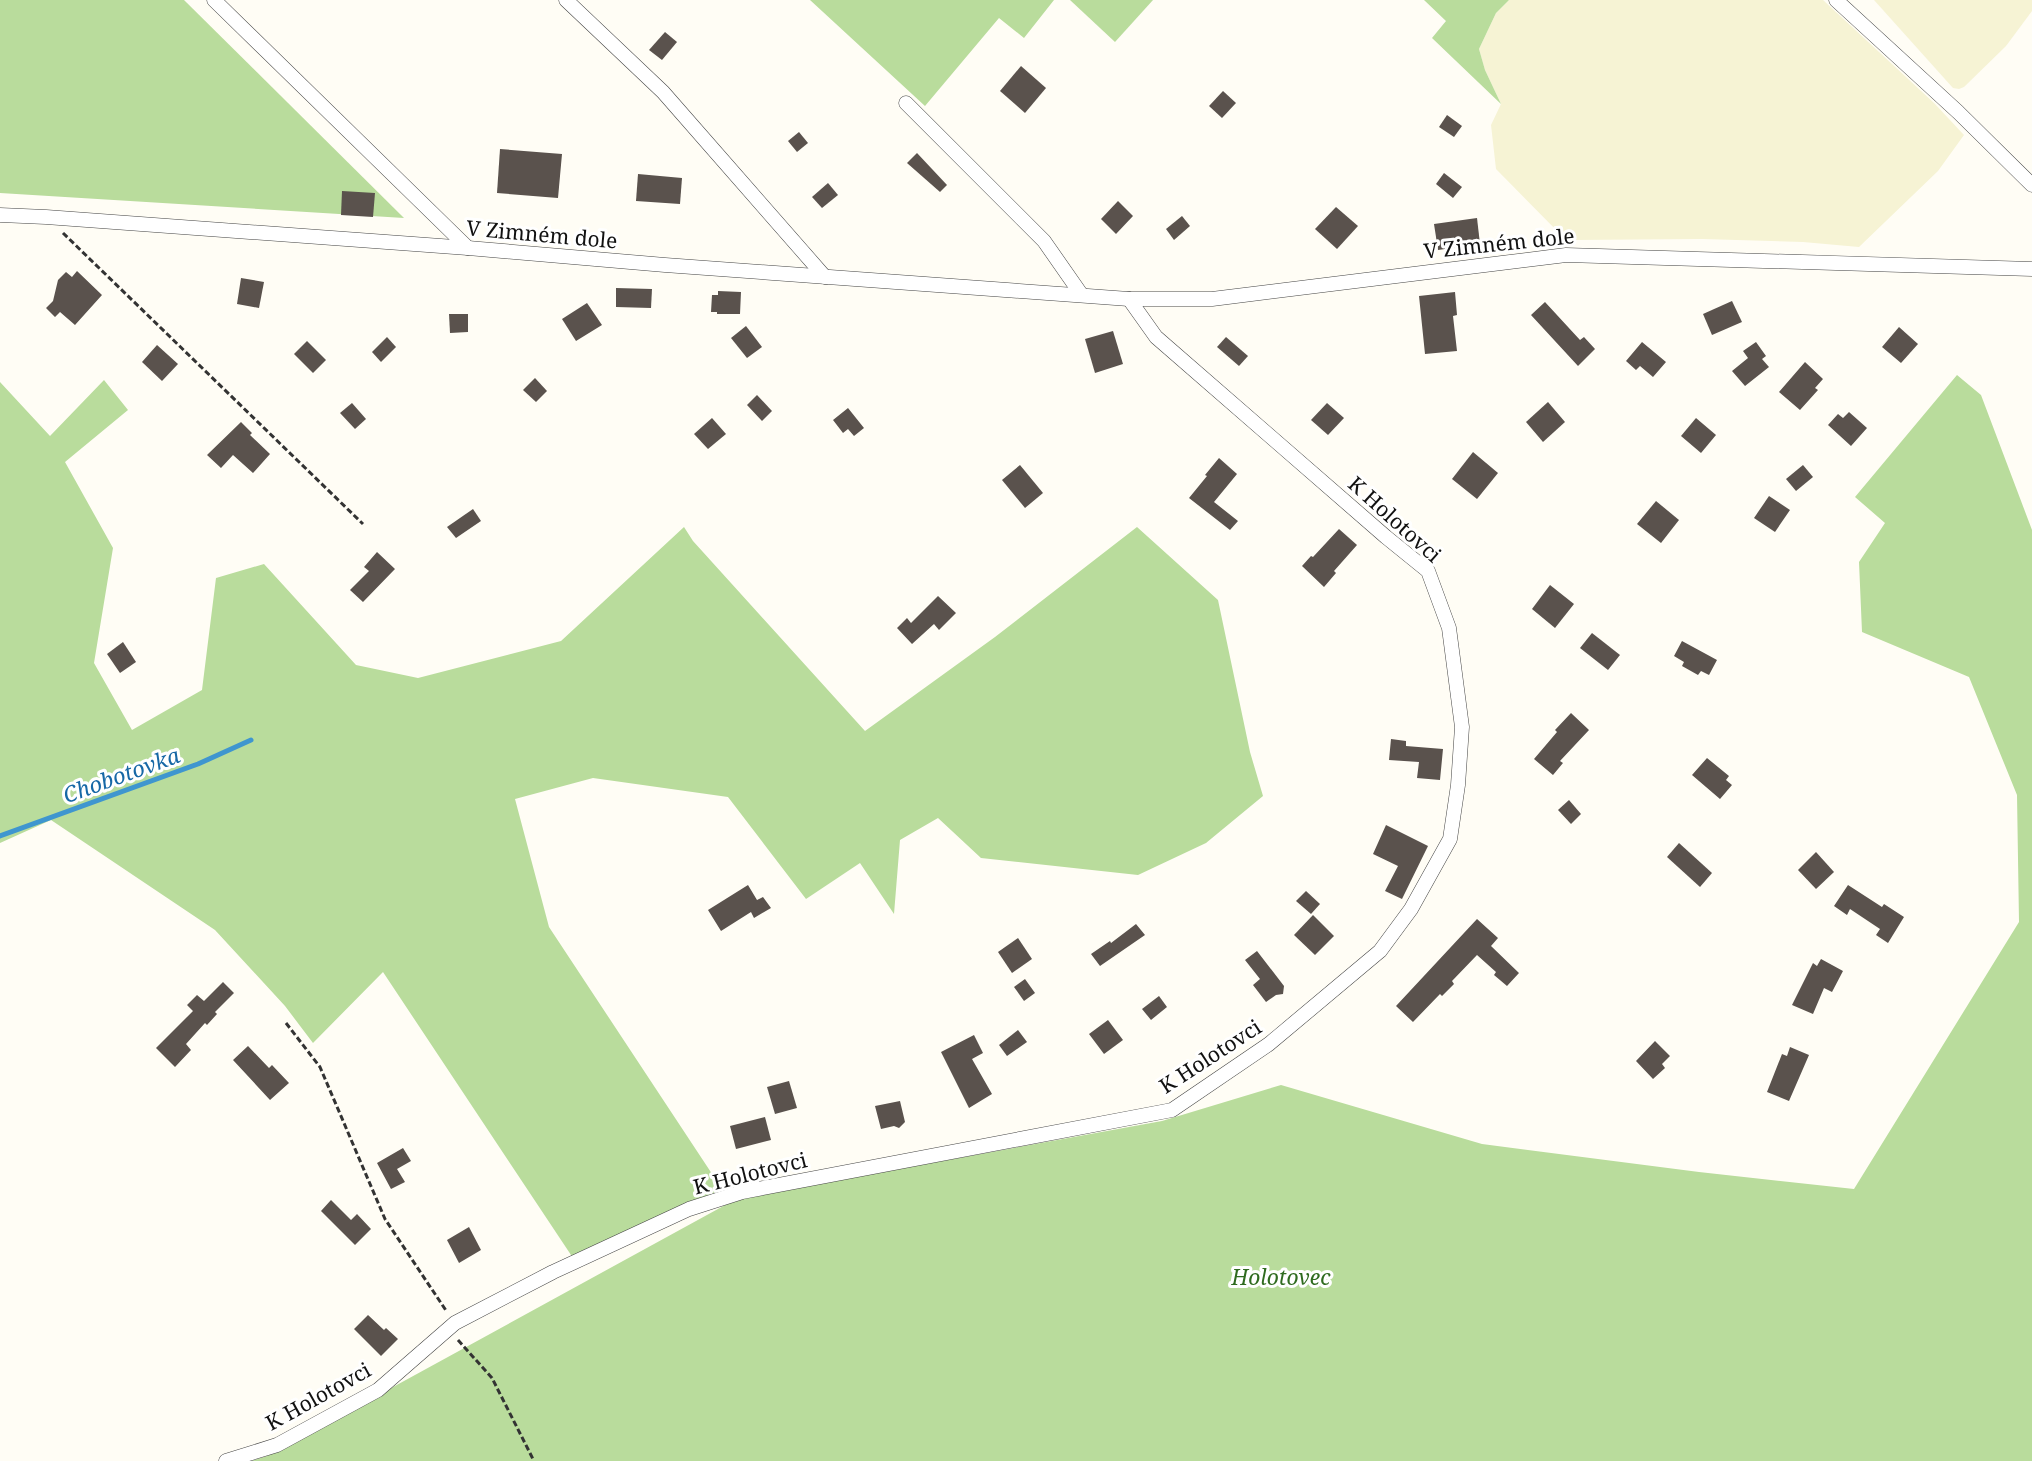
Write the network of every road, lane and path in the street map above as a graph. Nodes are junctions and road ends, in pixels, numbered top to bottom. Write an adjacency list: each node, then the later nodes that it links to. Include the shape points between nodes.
1 (213, 0): 8 (street)
2 (566, 0): 10 (street, via 663,92)
3 (1836, 0): 5 (street)
4 (906, 103): 11 (street, via 1044,241)
5 (2032, 185)
6 (0, 215): 7 (street, V Zimném dole)
7 (45, 217): 8 (street, V Zimném dole); 13 (path)
8 (468, 248): 10 (street, V Zimném dole)
9 (2032, 269): 12 (street, V Zimném dole, via 1566,255 1212,299)
10 (825, 277): 11 (street, V Zimném dole)
11 (1081, 294): 12 (street, V Zimném dole)
12 (1129, 299): 15 (street, K Holotovci, via 1156,337 1428,571 1449,628 1462,727 1450,839 1411,909 1372,958 1269,1044 1172,1110 742,1192 689,1209 553,1272)
13 (363, 524)
14 (285, 1023): 15 (path, via 320,1067 385,1219)
15 (452, 1326): 16 (street, K Holotovci, via 378,1390 277,1445); 17 (path, via 492,1378)
16 (226, 1461)
17 (534, 1461)

